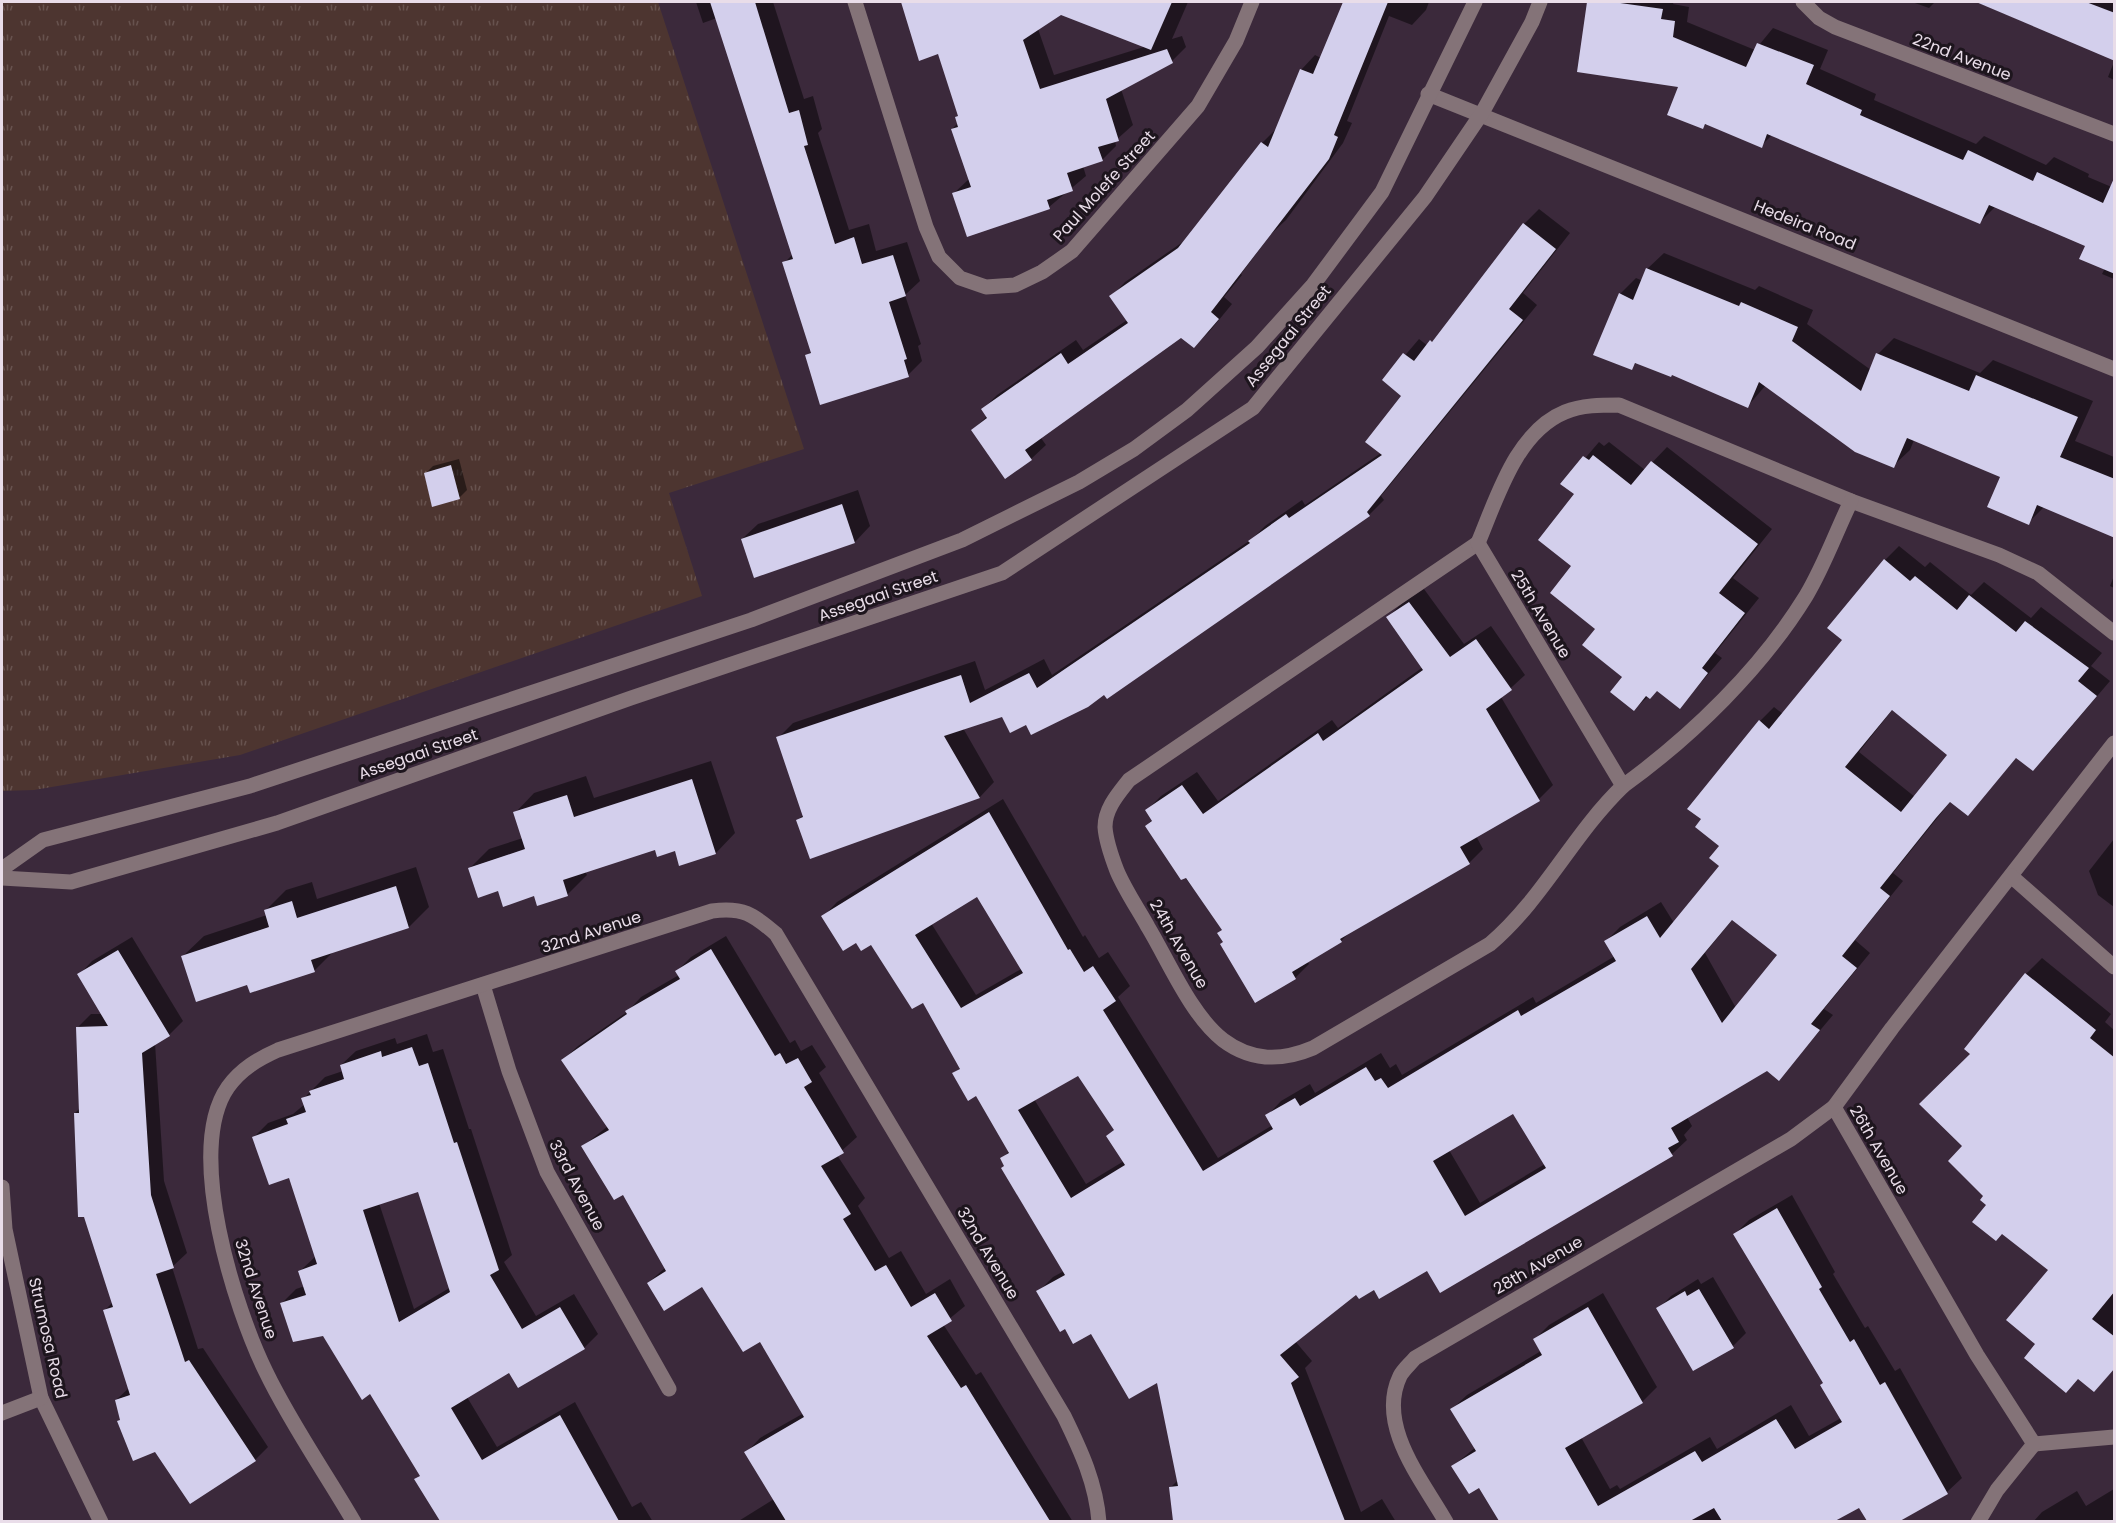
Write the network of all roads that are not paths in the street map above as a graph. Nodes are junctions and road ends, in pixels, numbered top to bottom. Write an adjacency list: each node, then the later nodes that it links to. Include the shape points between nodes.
1 (855, 2): 2 (street, Paul Molefe Street, via 939,257 960,278 986,287 1015,285 1072,251 1198,106 1236,41)
2 (1252, 2)
3 (1475, 2): 6 (street, Assegaai Street)
4 (1540, 2): 7 (street, Assegaai Street)
5 (1803, 2): 8 (street, 22nd Avenue, via 1835,27)
6 (1428, 94): 7 (street, Hedeira Road); 15 (street, Assegaai Street, via 1382,192 1313,285 1257,347 1187,410 1134,449 1079,482 962,540 751,620 250,786 43,840)
7 (1482, 113): 9 (street, Hedeira Road); 17 (street, Assegaai Street, via 1425,197 1253,408 1002,573 277,823 71,882)
8 (2115, 134)
9 (2115, 369)
10 (1851, 501): 11 (street, via 1619,405 1589,406 1565,412 1530,437 1507,476); 12 (street, via 2038,573); 14 (street, via 1807,594 1786,625 1694,729)
11 (1478, 543): 14 (street, 25th Avenue); 14 (street, 24th Avenue, via 1130,780 1108,810 1106,832 1118,874 1199,1014 1224,1041 1243,1052 1261,1057 1291,1057 1313,1048 1497,938 1521,915 1604,804)
12 (2115, 633)
13 (2115, 743): 16 (street, 26th Avenue)
14 (1623, 786)
15 (2, 869)
16 (2011, 876): 18 (street); 20 (street, 26th Avenue)
17 (2, 878)
18 (2115, 967)
19 (483, 985): 22 (street, 33rd Avenue, via 509,1071 547,1172); 28 (street, 32nd Avenue, via 278,1050 251,1063 227,1088 215,1117 210,1161 217,1217 228,1271 245,1321 266,1373); 29 (street, 32nd Avenue, via 712,911 733,908 758,918 776,934 1064,1416 1088,1468 1097,1496)
20 (1834, 1107): 26 (street, 26th Avenue, via 1977,1355); 30 (street, 28th Avenue, via 1791,1139 1415,1358 1400,1376 1394,1415 1397,1432)
21 (2, 1188): 23 (street, Strumosa Road, via 5,1229)
22 (669, 1389)
23 (41, 1398): 24 (street); 27 (street, Strumosa Road)
24 (2, 1413)
25 (2115, 1437): 26 (street)
26 (2034, 1444): 31 (street)
27 (101, 1521)
28 (354, 1521)
29 (1099, 1521)
30 (1446, 1521)
31 (1978, 1521)

